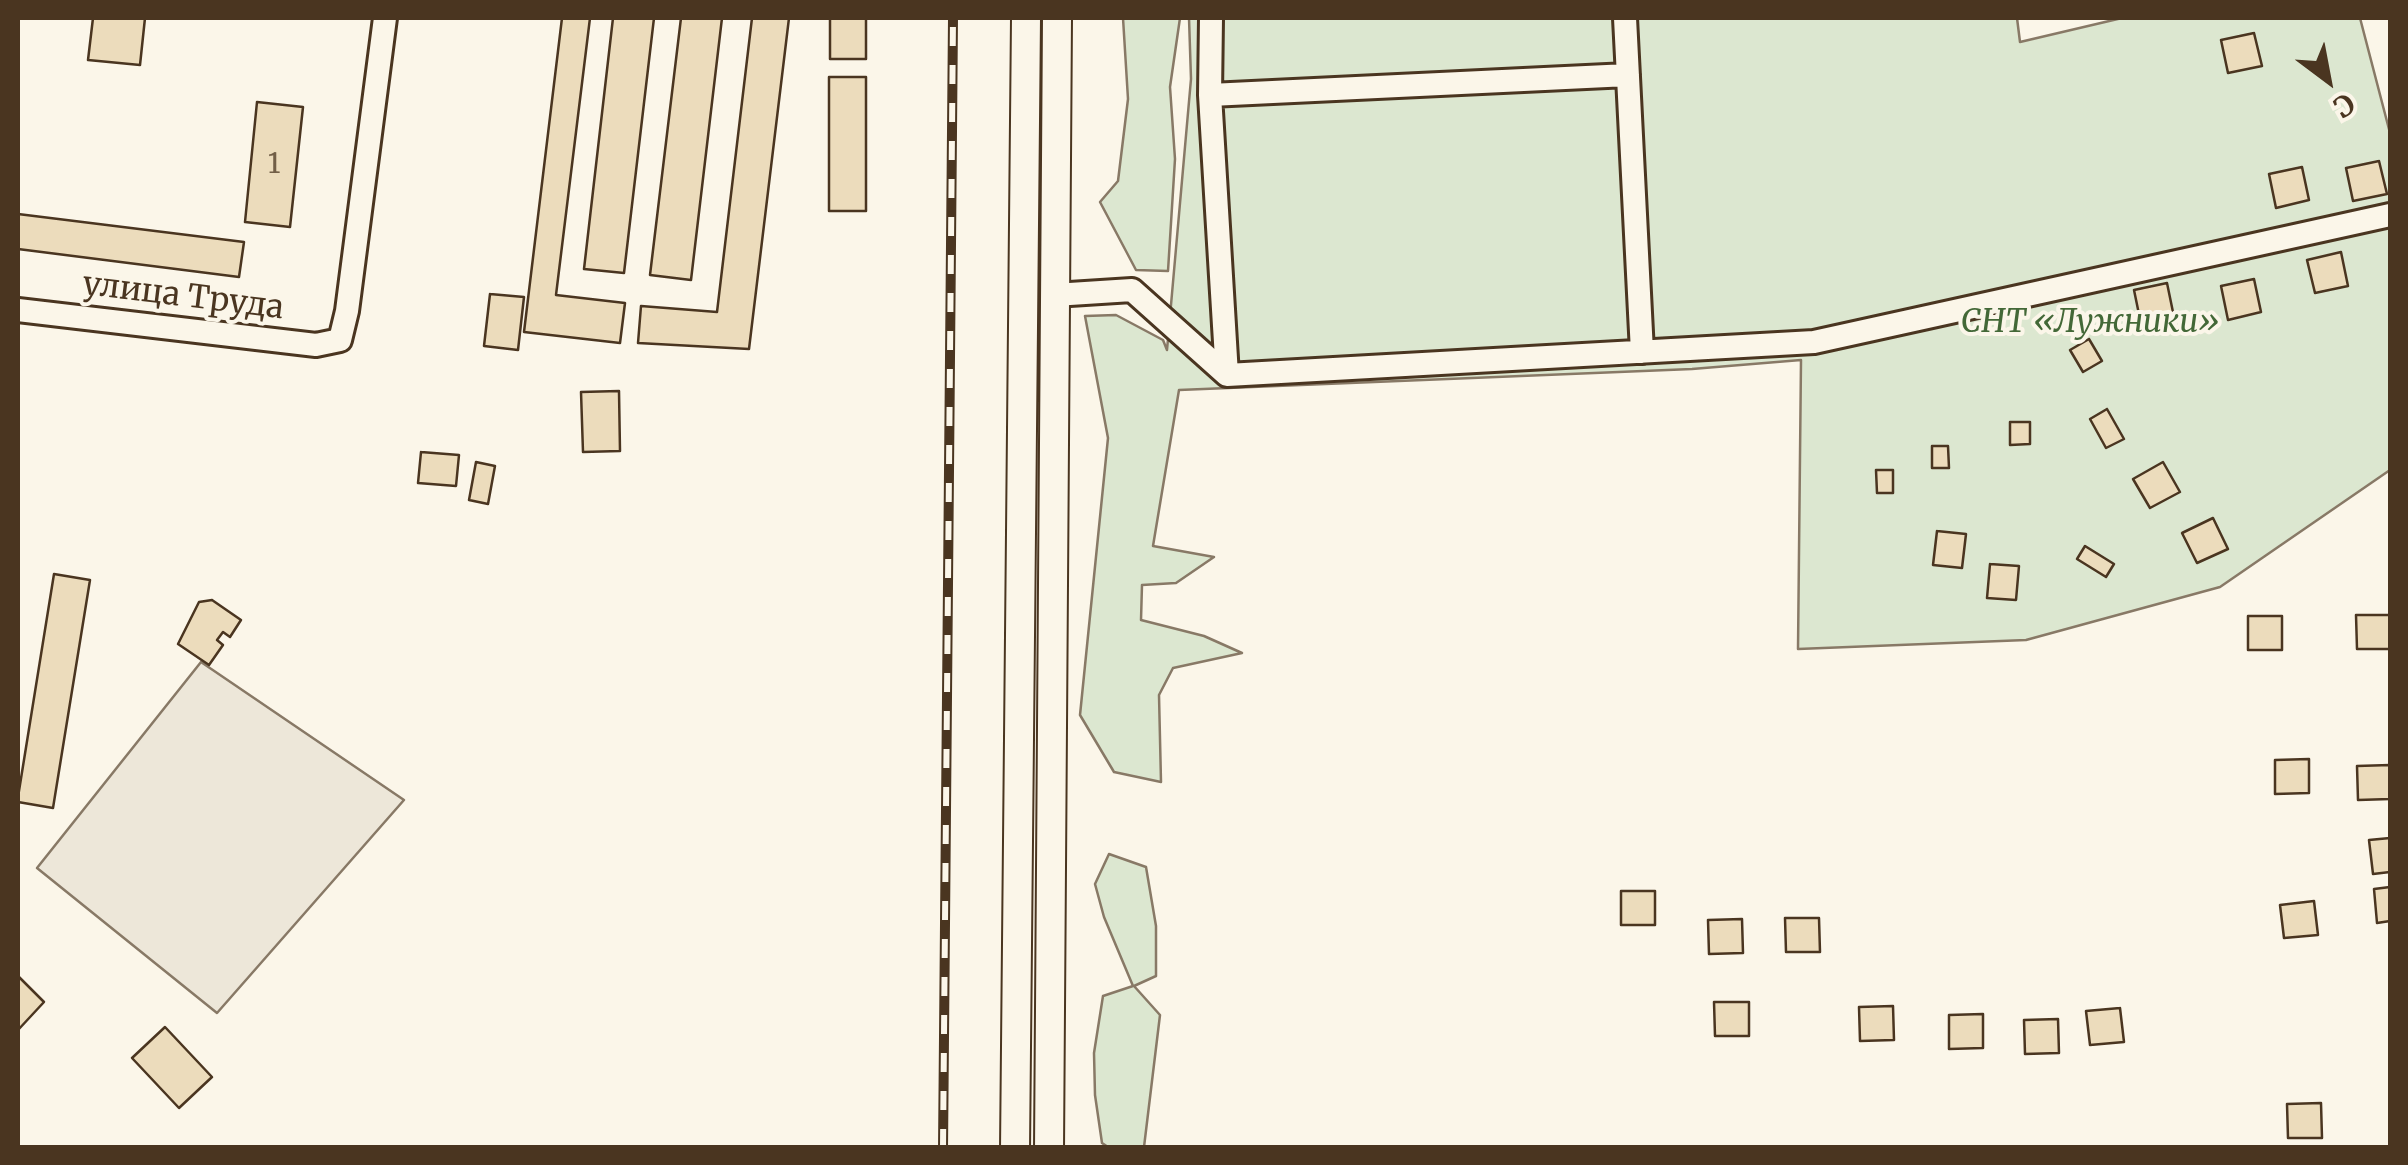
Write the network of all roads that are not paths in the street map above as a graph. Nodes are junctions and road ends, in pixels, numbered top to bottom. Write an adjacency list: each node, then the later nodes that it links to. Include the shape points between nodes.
1 (385, 18): 10 (street, улица Труда, via 340,340 316,345)
2 (1026, 18): 13 (main road)
3 (1056, 18): 9 (main road)
4 (1212, 18): 7 (street)
5 (1625, 18): 6 (street)
6 (1628, 75): 7 (street); 11 (street)
7 (1210, 94): 12 (street)
8 (2390, 215): 11 (street, via 1814,342)
9 (1054, 295): 12 (street, via 1132,290); 14 (main road)
10 (18, 310)
11 (1642, 352): 12 (street)
12 (1227, 375)
13 (1016, 1148)
14 (1048, 1148)

